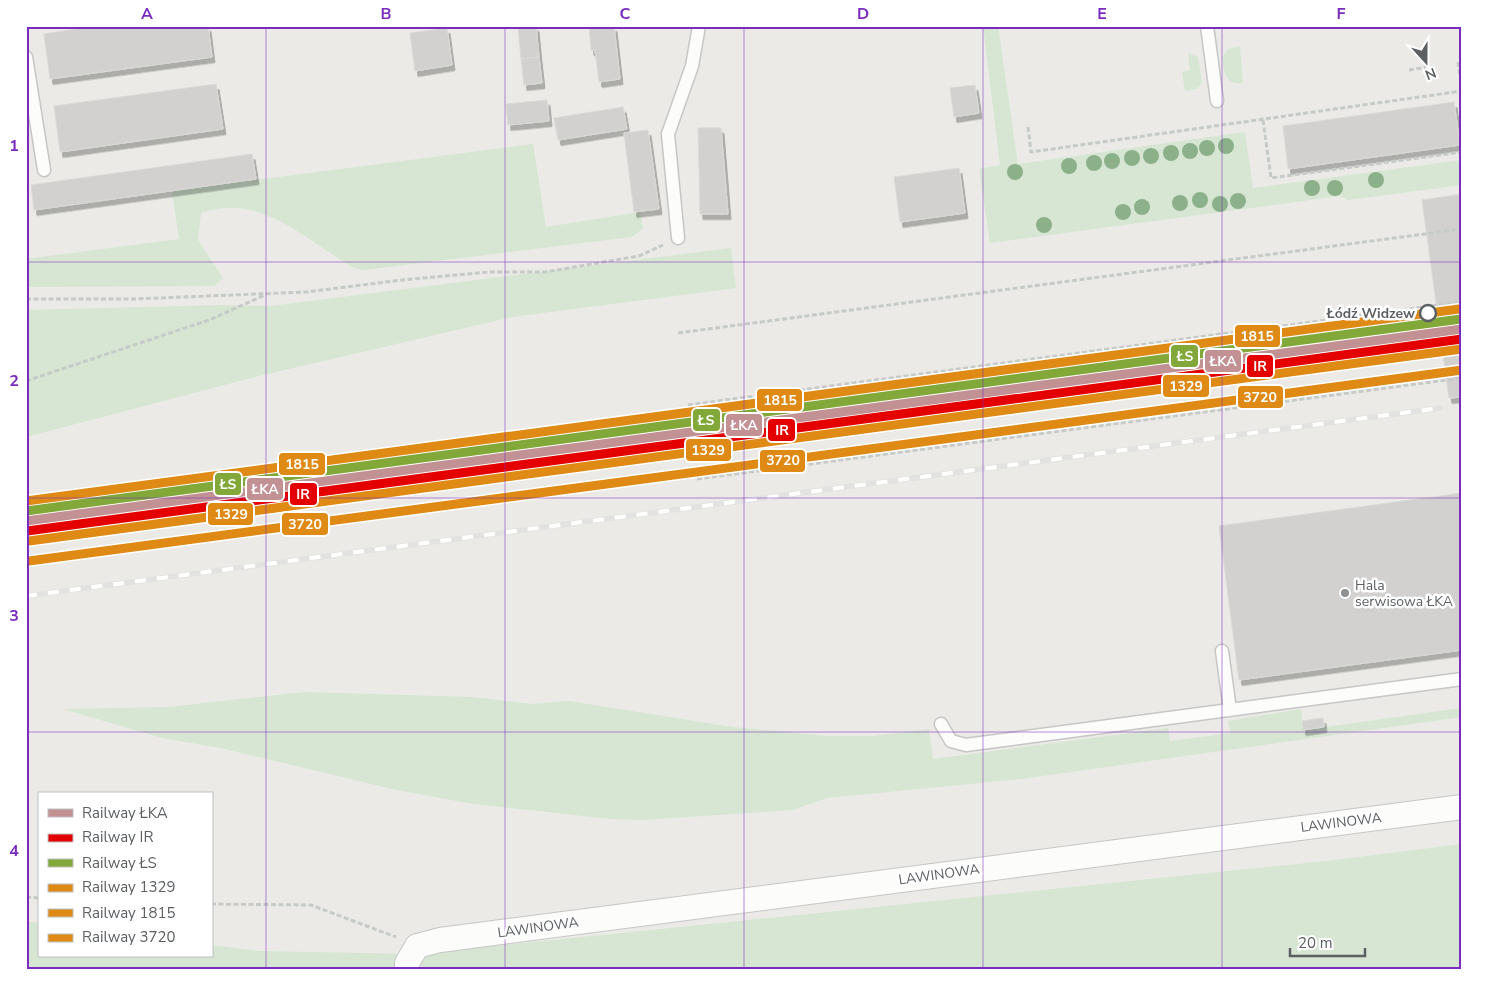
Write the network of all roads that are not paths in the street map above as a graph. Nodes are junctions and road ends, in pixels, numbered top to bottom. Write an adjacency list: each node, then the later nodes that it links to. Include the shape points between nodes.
1 (699, 26): 6 (lane, via 692,66 668,134)
2 (1207, 26): 4 (lane)
3 (26, 57): 5 (lane)
4 (1217, 101)
5 (44, 170)
6 (678, 238)
7 (1222, 651): 9 (lane)
8 (1462, 679): 9 (lane)
9 (1230, 710): 10 (lane, via 966,745 951,741)
10 (941, 724)
11 (1462, 806): 12 (street, LAWINOWA, via 440,940 418,946 407,962)
12 (407, 969)

